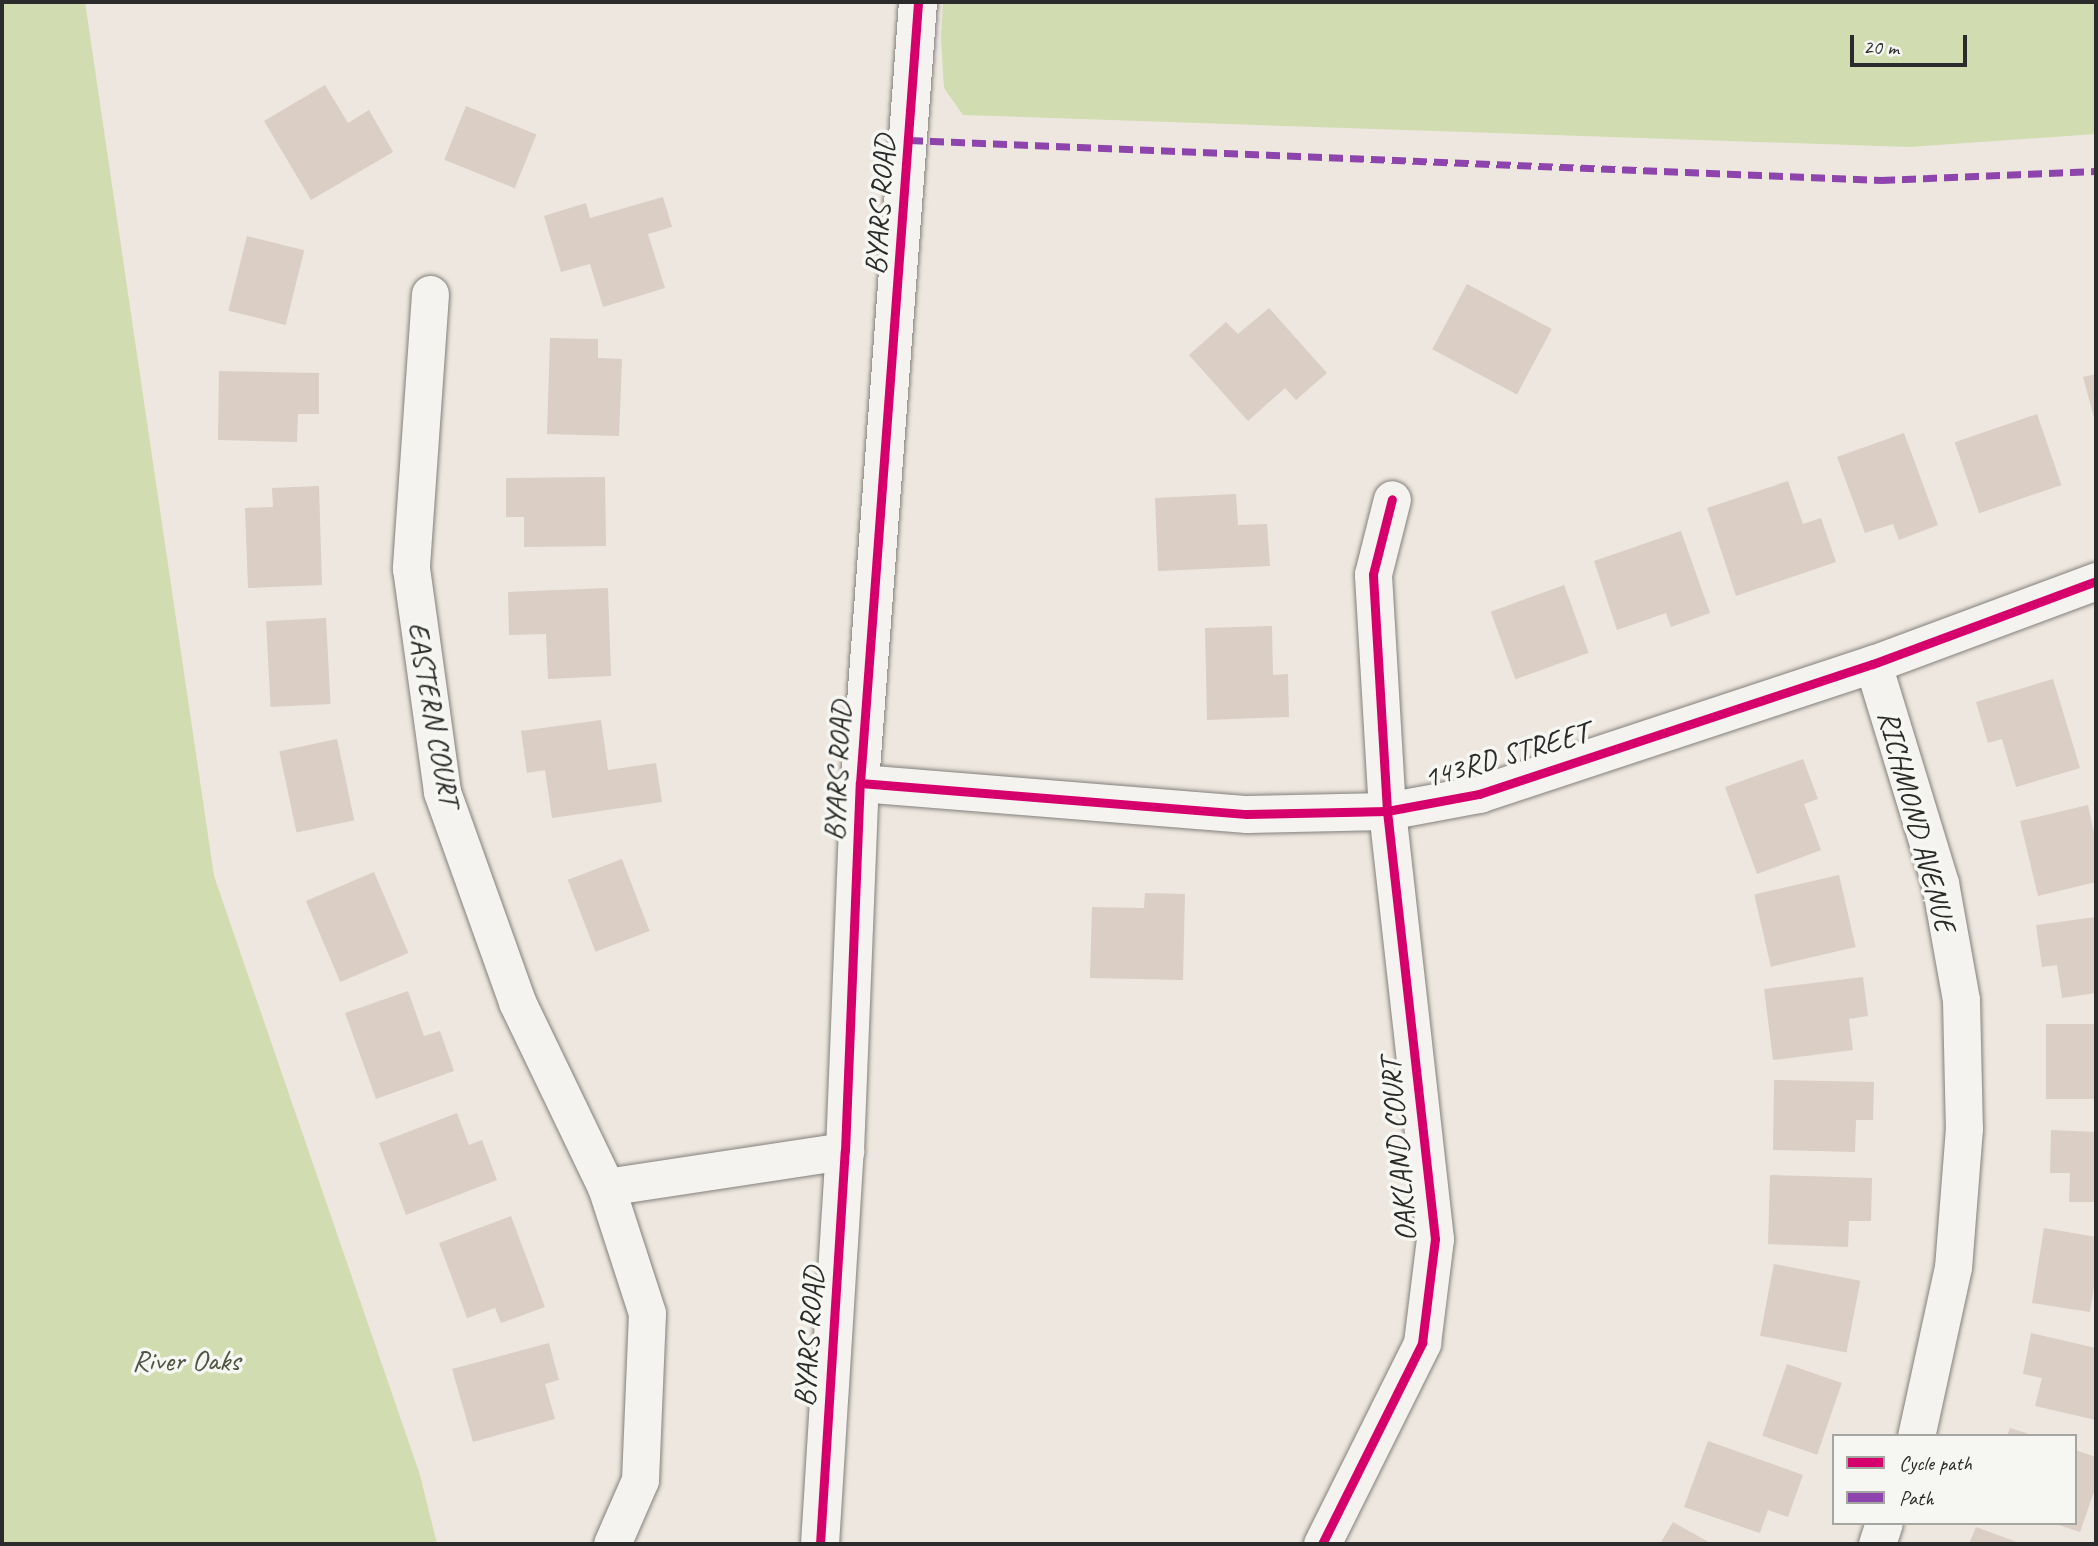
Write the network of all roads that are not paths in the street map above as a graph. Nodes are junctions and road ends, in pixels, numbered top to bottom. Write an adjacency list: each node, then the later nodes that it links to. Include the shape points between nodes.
1 (918, 2): 6 (street, BYARS ROAD)
2 (430, 294): 9 (street, EASTERN COURT, via 411,568 442,792 517,1002)
3 (1392, 499): 7 (street, OAKLAND COURT, via 1373,574)
4 (2096, 580): 5 (street, 143RD STREET)
5 (1873, 664): 7 (street, 143RD STREET, via 1479,794); 10 (street, RICHMOND AVENUE, via 1941,883 1961,1000 1964,1128 1953,1267)
6 (860, 783): 7 (street, 143RD STREET, via 1247,814); 8 (street, BYARS ROAD)
7 (1387, 811): 14 (street, OAKLAND COURT, via 1435,1239 1422,1343)
8 (845, 1151): 9 (street); 13 (street, BYARS ROAD)
9 (606, 1187): 12 (street, EASTERN COURT, via 647,1313 640,1480)
10 (1916, 1434)
11 (1883, 1525): 15 (street)
12 (612, 1544)
13 (820, 1544)
14 (1322, 1544)
15 (1877, 1544)

